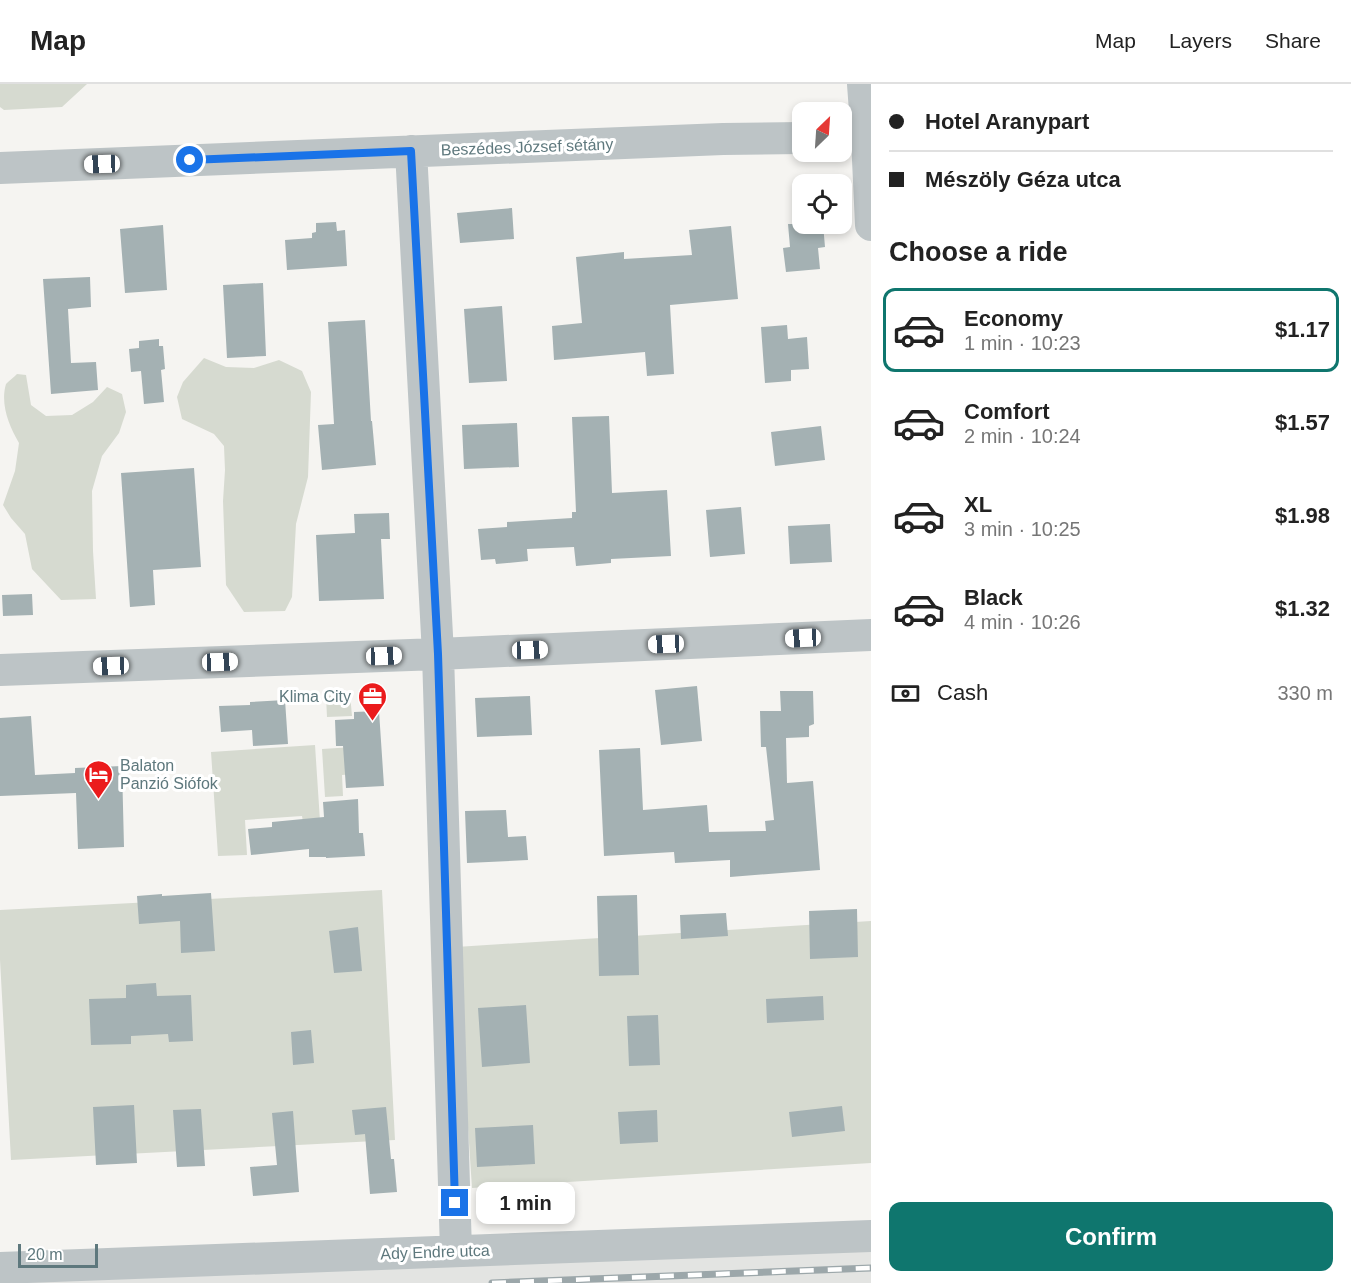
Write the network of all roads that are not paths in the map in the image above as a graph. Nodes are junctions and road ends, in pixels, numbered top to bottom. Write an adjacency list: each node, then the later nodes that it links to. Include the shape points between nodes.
1 (863, 84): 3 (street)
2 (792, 138): 4 (street, Beszédes József sétány)
3 (860, 138): 6 (street)
4 (411, 151): 5 (street, Beszédes József sétány); 8 (street)
5 (0, 168)
6 (871, 225)
7 (871, 635): 8 (street)
8 (438, 654): 9 (street); 11 (street)
9 (0, 670)
10 (871, 1236): 11 (street, Ady Endre utca)
11 (456, 1251): 12 (street, Ady Endre utca)
12 (0, 1268)

